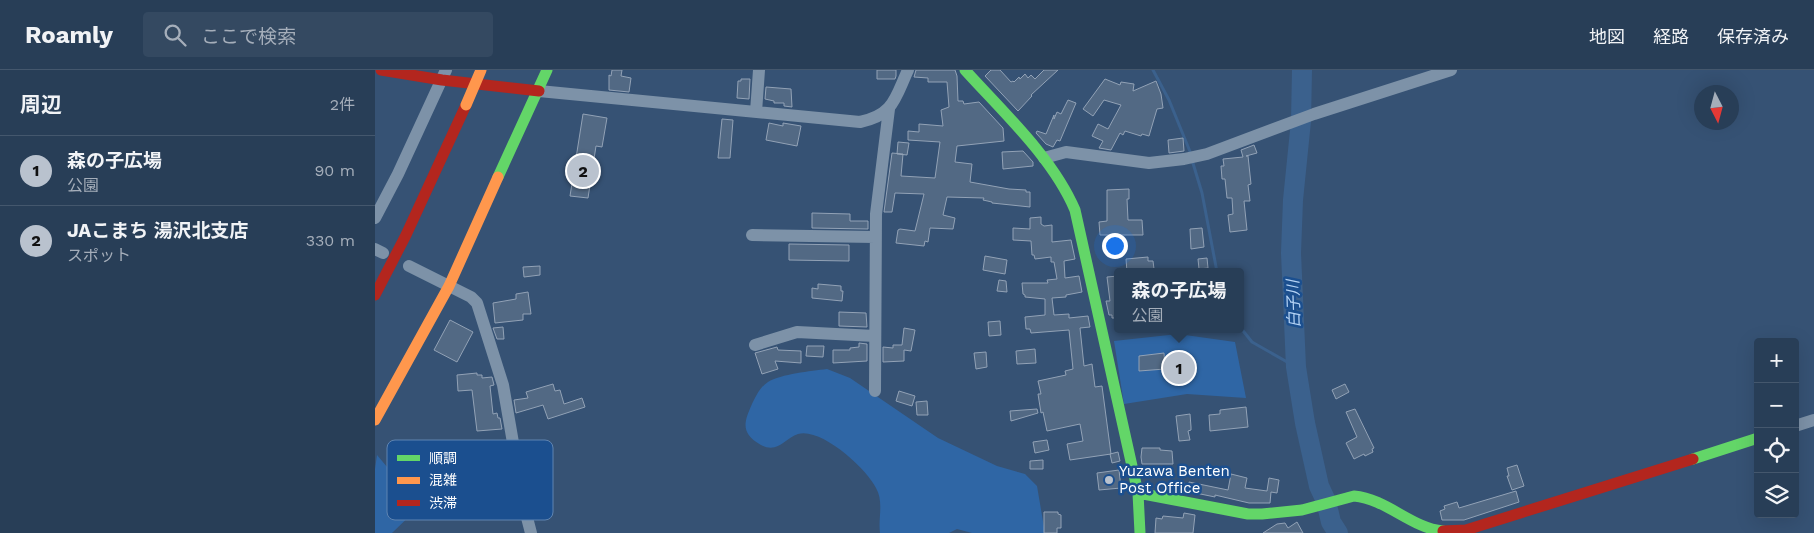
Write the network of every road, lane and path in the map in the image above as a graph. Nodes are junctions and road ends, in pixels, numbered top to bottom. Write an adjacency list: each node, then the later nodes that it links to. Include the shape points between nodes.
1 (381, 70): 8 (main road)
2 (481, 70): 18 (main road, bridge)
3 (547, 70): 9 (main road)
4 (759, 70): 11 (street)
5 (908, 70): 10 (street)
6 (965, 70): 12 (main road)
7 (1451, 70): 12 (street, via 1198,156 1149,163 1066,152)
8 (444, 75): 9 (main road); 13 (street)
9 (539, 91): 11 (street); 17 (main road)
10 (889, 108): 11 (street, via 860,122); 15 (street)
11 (757, 112)
12 (1044, 158): 27 (main road, via 1067,191 1075,210)
13 (375, 218)
14 (752, 235): 15 (street)
15 (875, 237): 19 (street)
16 (409, 266): 17 (street)
17 (449, 286): 22 (main road); 26 (street, via 471,297 480,310 503,385)
18 (375, 295)
19 (875, 336): 20 (street, via 797,332); 21 (street)
20 (755, 345)
21 (875, 390)
22 (375, 420)
23 (1814, 420): 24 (street)
24 (1799, 425)
25 (1754, 439): 27 (main road, via 1466,530 1433,529 1360,496 1313,508 1264,515)
26 (512, 440)
27 (1138, 493): 30 (main road)
28 (527, 520): 29 (street)
29 (531, 533)
30 (1140, 533)

